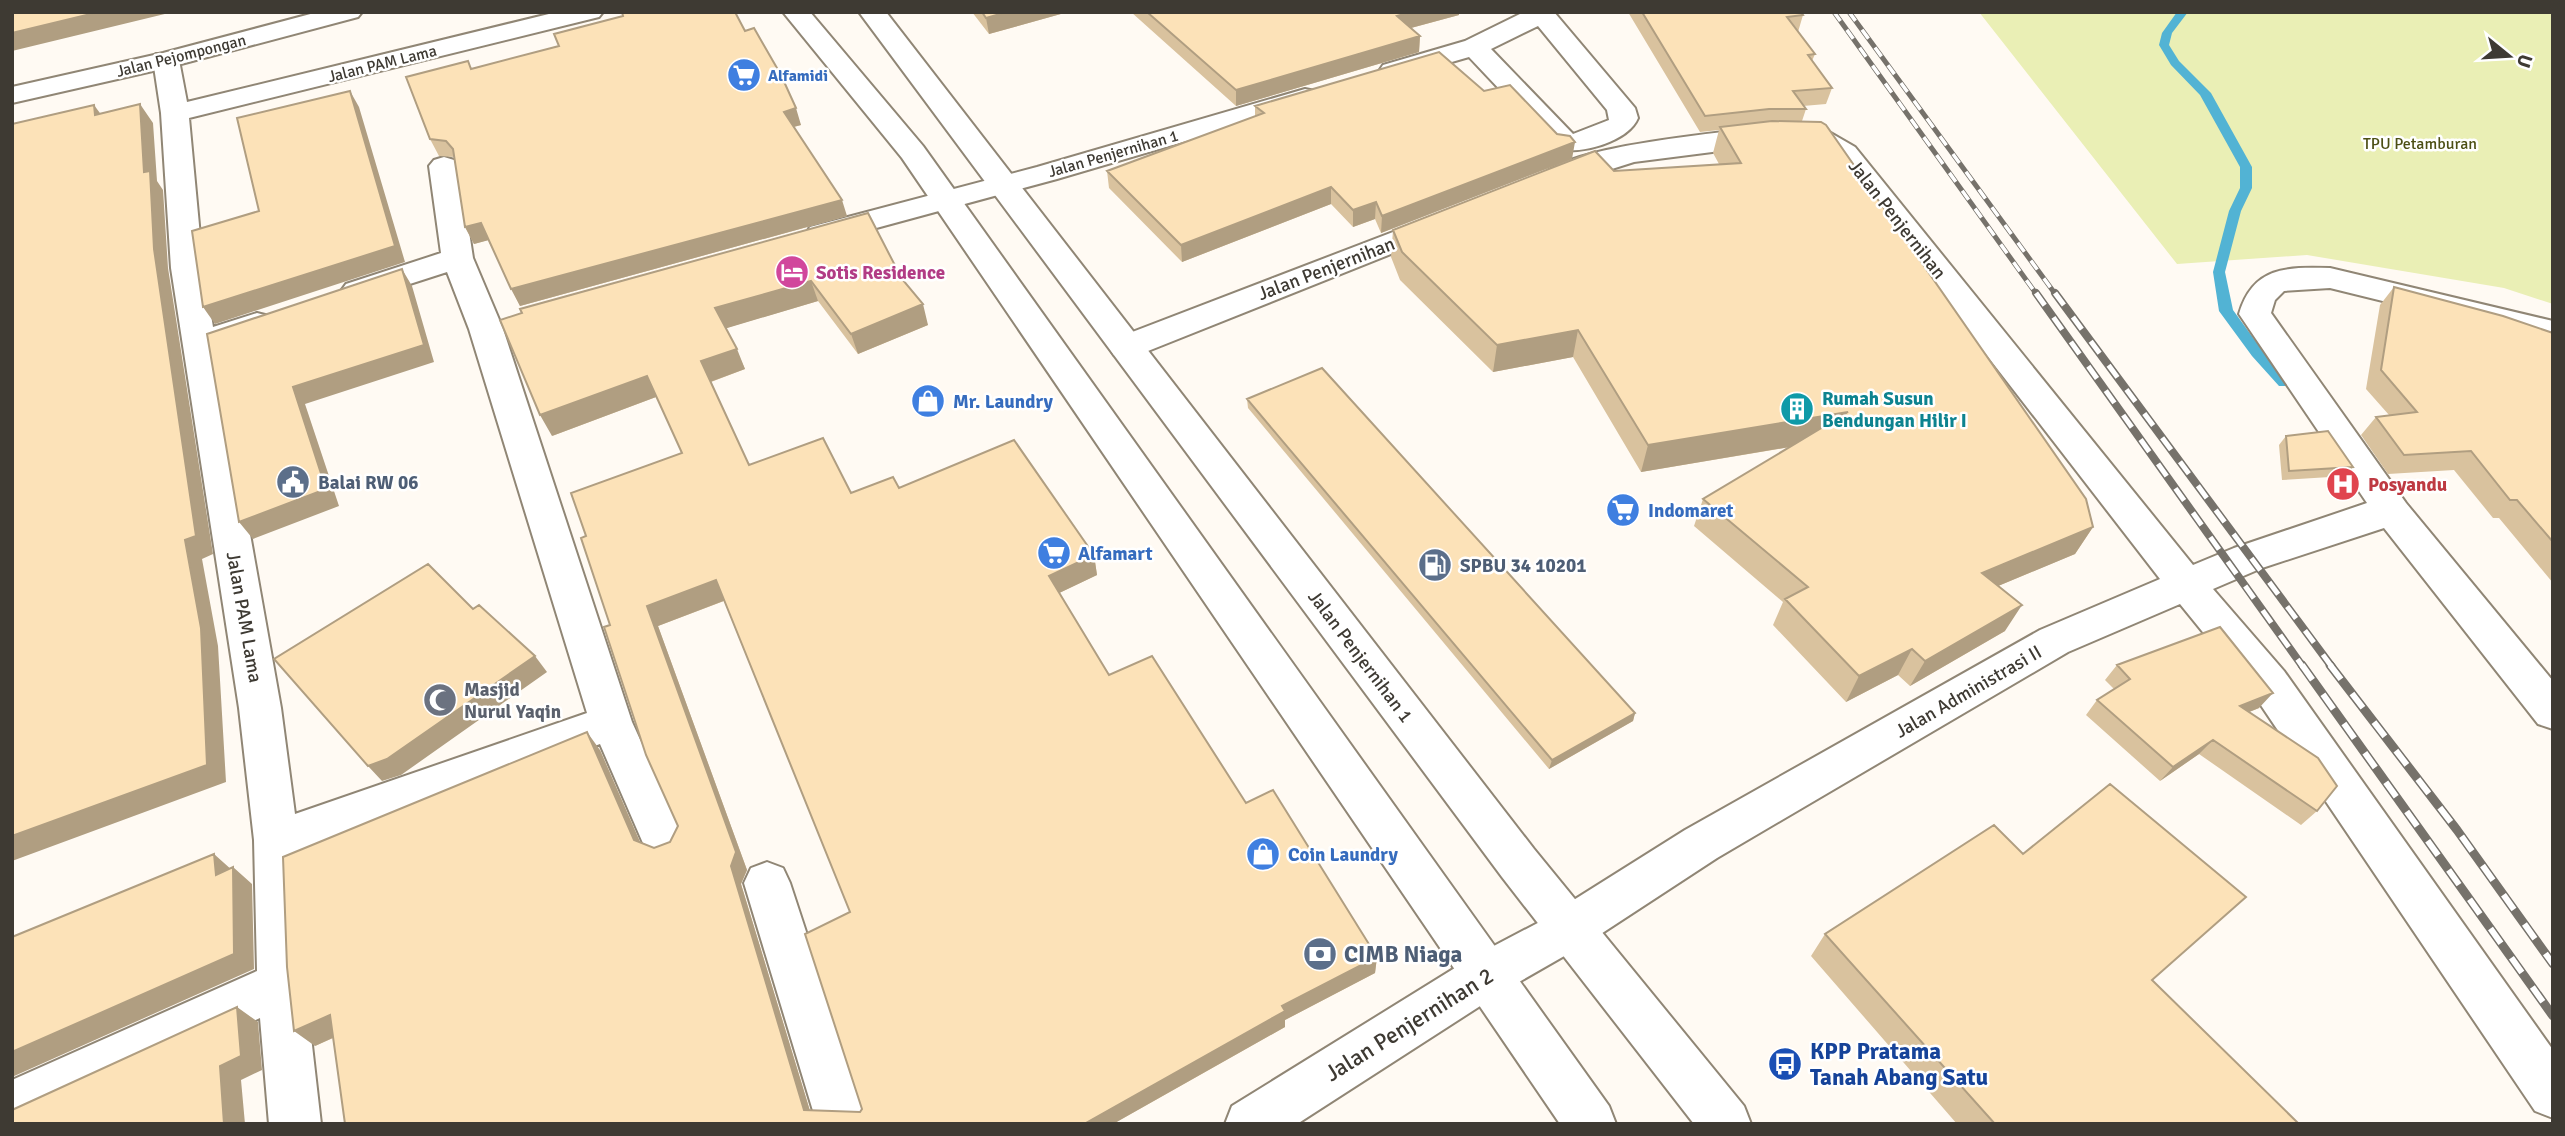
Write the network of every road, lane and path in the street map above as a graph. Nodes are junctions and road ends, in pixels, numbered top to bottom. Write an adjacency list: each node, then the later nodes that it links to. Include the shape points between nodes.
1 (348, 12): 7 (street, Jalan Pejompongan)
2 (590, 12): 11 (street, Jalan PAM Lama)
3 (796, 12): 13 (street)
4 (872, 12): 12 (street, Jalan Penjernihan 1)
5 (1541, 13): 6 (street); 6 (street, via 1621,108 1621,125 1566,143)
6 (1474, 47): 8 (street)
7 (166, 60): 10 (street, Jalan Pejompongan); 11 (street, Jalan PAM Lama)
8 (1367, 78)
9 (1327, 90): 15 (street, Jalan Penjernihan 1)
10 (12, 95)
11 (175, 113): 24 (street, Jalan PAM Lama, via 187,268)
12 (966, 139): 13 (street, via 942,152); 15 (street, Jalan Penjernihan 1)
13 (913, 152): 17 (street)
14 (444, 166): 20 (street)
15 (1002, 184): 17 (street, Jalan Penjernihan 1); 25 (street, Jalan Penjernihan 1)
16 (1527, 189): 27 (street, Jalan Penjernihan, via 1632,153 1775,135 1819,138 1845,153)
17 (945, 200): 19 (street, Jalan Penjernihan 1); 34 (street)
18 (1462, 215): 25 (street, Jalan Penjernihan)
19 (792, 243)
20 (457, 258): 21 (street); 29 (street, via 497,326)
21 (328, 301)
22 (290, 313): 24 (street)
23 (2553, 332): 26 (street, via 2330,278 2293,278 2270,284 2258,296 2255,314)
24 (199, 343): 30 (street, Jalan PAM Lama, via 260,708)
25 (1126, 347): 33 (street, Jalan Penjernihan 1)
26 (2393, 513): 27 (street, Jalan Administrasi II, via 2371,516 2248,558); 28 (street)
27 (2187, 586): 33 (street, Jalan Administrasi II, via 2054,641 1701,844); 36 (street, Jalan Penjernihan, via 2269,683)
28 (2553, 712)
29 (611, 722): 30 (street); 31 (street)
30 (276, 840): 35 (street, Jalan PAM Lama)
31 (665, 843)
32 (767, 883): 39 (street)
33 (1570, 928): 34 (street, Jalan Penjernihan 2); 42 (street, Jalan Penjernihan 1)
34 (1488, 974): 40 (street, Jalan Penjernihan 2); 41 (street)
35 (281, 984): 37 (street); 38 (street, Jalan PAM Lama)
36 (2553, 1093)
37 (12, 1106)
38 (295, 1124)
39 (843, 1124)
40 (1250, 1124)
41 (1591, 1124)
42 (1726, 1124)

